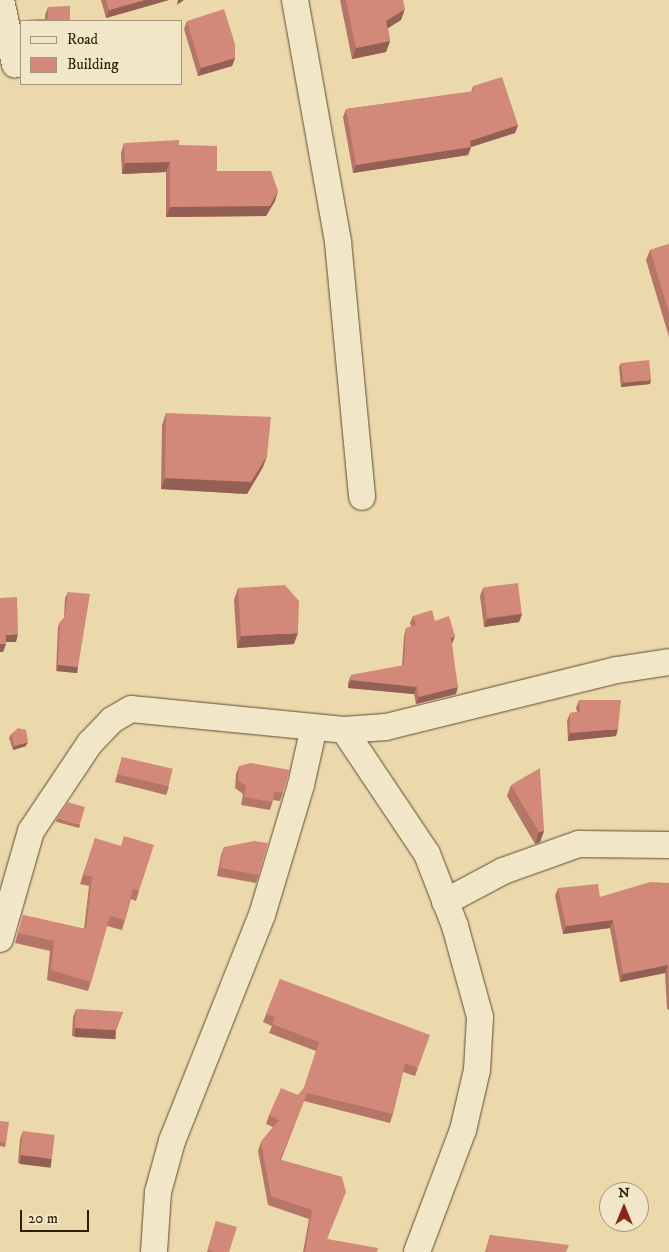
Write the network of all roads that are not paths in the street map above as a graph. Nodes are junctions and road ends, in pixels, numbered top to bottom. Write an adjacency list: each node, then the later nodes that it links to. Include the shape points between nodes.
1 (1, 0): 3 (street)
2 (295, 0): 4 (street, via 338,242)
3 (15, 65)
4 (362, 497)
5 (669, 662): 7 (street, via 617,670 386,727)
6 (314, 727): 7 (street); 10 (street, via 141,708 112,720 59,785 31,831); 11 (street, via 301,785 262,915 172,1141 158,1192)
7 (344, 730): 9 (street, via 426,854)
8 (669, 845): 9 (street, via 579,844 503,871)
9 (446, 902): 12 (street, via 480,1017 477,1070 463,1130)
10 (0, 939)
11 (154, 1252)
12 (417, 1252)

